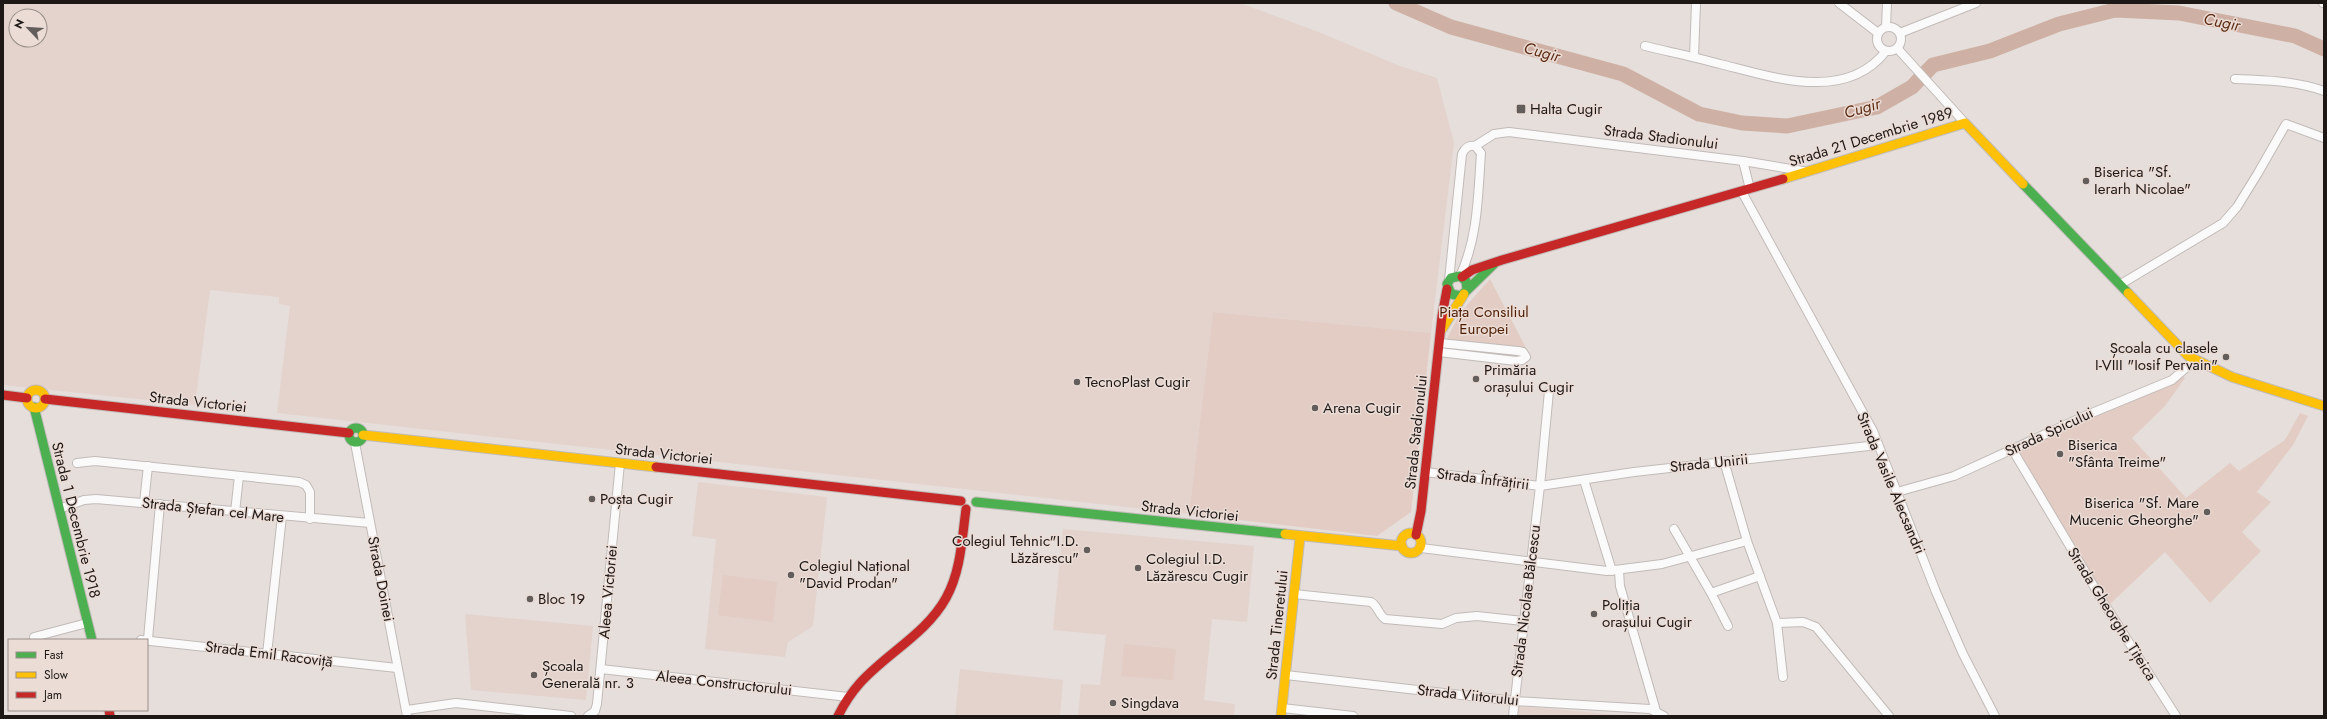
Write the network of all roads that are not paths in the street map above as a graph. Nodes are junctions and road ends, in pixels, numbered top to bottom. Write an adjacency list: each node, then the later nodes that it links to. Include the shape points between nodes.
1 (1696, 3): 11 (street)
2 (1839, 3): 6 (street)
3 (1887, 3): 5 (street)
4 (1976, 3): 7 (street)
5 (1886, 27): 6 (street); 7 (street, via 1894,28)
6 (1878, 33): 10 (street, via 1877,44)
7 (1900, 33): 9 (street, via 1901,41)
8 (1645, 46): 11 (street)
9 (1897, 48): 10 (street); 14 (street)
10 (1886, 51): 11 (street, via 1872,65 1861,71 1845,78 1819,82 1795,82)
11 (1694, 57)
12 (2235, 79): 13 (street, via 2268,80 2309,86)
13 (2324, 91)
14 (1965, 123): 18 (main road, Strada 21 Decembrie 1989); 23 (main road, Strada 21 Decembrie 1989)
15 (2324, 138): 23 (street, via 2286,124 2258,174 2237,207 2223,223)
16 (1475, 146): 17 (street, Strada Stadionului, via 1494,134 1509,132); 21 (street, via 1481,153 1474,234); 22 (street, Strada Stadionului, via 1464,149 1462,154)
17 (1743, 161): 18 (street, Strada Stadionului); 19 (street)
18 (1804, 172): 19 (main road, Strada 21 Decembrie 1989)
19 (1746, 190): 20 (main road, Strada 21 Decembrie 1989); 37 (street, Strada Vasile Alecsandri)
20 (1497, 262): 21 (main road, Strada 21 Decembrie 1989, via 1472,270); 24 (main road, Strada 21 Decembrie 1989)
21 (1461, 277): 22 (main road); 24 (main road, via 1467,283)
22 (1448, 284): 24 (main road, via 1454,296); 25 (main road, Strada Stadionului)
23 (2121, 284): 27 (main road, Strada 21 Decembrie 1989, via 2180,349)
24 (1465, 291): 25 (main road, Strada Stadionului)
25 (1441, 331): 26 (main road, Strada Stadionului)
26 (1439, 348): 26 (street, via 1516,360 1526,357 1523,352 1518,351); 43 (main road, Strada Stadionului)
27 (2195, 360): 32 (main road, Strada 21 Decembrie 1989, via 2232,377); 38 (street, Strada Spicului, via 2172,380 2087,414)
28 (1548, 391): 46 (street, Strada Nicolae Bălcescu)
29 (3, 395): 30 (main road)
30 (27, 398): 31 (main road, via 29,393 36,390 43,394); 33 (main road)
31 (44, 399): 33 (main road, via 40,406); 34 (main road, Strada Victoriei)
32 (2324, 406)
33 (34, 407): 51 (main road, Strada 1 Decembrie 1918)
34 (349, 433): 35 (main road, via 357,428); 36 (main road, via 350,440)
35 (363, 435): 36 (main road, via 362,440); 41 (main road, Strada Victoriei)
36 (355, 443): 55 (street, Strada Doinei)
37 (1878, 445): 39 (street, Strada Unirii); 47 (street, Strada Vasile Alecsandri)
38 (2012, 449): 47 (street, Strada Spicului, via 1954,476); 94 (street, Strada Gheorghe Țițeica, via 2105,605)
39 (1724, 461): 45 (street, Strada Unirii); 59 (street)
40 (77, 463): 42 (street, via 94,461)
41 (620, 463): 50 (main road, Strada Victoriei); 78 (street, Aleea Victoriei)
42 (148, 466): 44 (street); 48 (street)
43 (1425, 472): 46 (street, Strada Înfrățirii); 57 (main road, Strada Stadionului)
44 (239, 476): 52 (street); 54 (street, via 306,485 310,492)
45 (1584, 480): 46 (street, Strada Unirii); 64 (street)
46 (1540, 486): 63 (street, Strada Nicolae Bălcescu)
47 (1897, 492): 93 (street, Strada Vasile Alecsandri, via 1951,626)
48 (144, 503): 49 (street, Strada Ștefan cel Mare); 51 (street, Strada Ștefan cel Mare, via 96,499 84,500)
49 (160, 504): 52 (street, Strada Ștefan cel Mare); 74 (street)
50 (964, 505): 58 (main road, Strada Victoriei, via 964,497 970,495 976,502); 81 (main road, via 955,573 946,598 926,624 863,678)
51 (59, 509): 70 (main road, Strada 1 Decembrie 1918)
52 (236, 512): 53 (street, Strada Ștefan cel Mare)
53 (282, 516): 54 (street, Strada Ștefan cel Mare); 76 (street)
54 (310, 519): 55 (street, Strada Ștefan cel Mare)
55 (370, 523): 77 (street, Strada Doinei)
56 (1674, 529): 62 (street)
57 (1416, 534): 60 (main road, via 1406,535 1402,540); 61 (main road, via 1420,539)
58 (1300, 536): 60 (main road, Strada Victoriei); 67 (main road, Strada Tineretului)
59 (1747, 541): 62 (street); 65 (street)
60 (1402, 546): 61 (main road, via 1410,554)
61 (1421, 548): 63 (street)
62 (1690, 557): 64 (street); 66 (street)
63 (1530, 562): 64 (street); 68 (street, Strada Nicolae Bălcescu)
64 (1615, 571): 83 (street)
65 (1760, 576): 66 (street); 69 (street)
66 (1711, 593): 71 (street)
67 (1294, 594): 68 (street, via 1371,602 1376,604 1380,615 1385,619 1442,624 1456,618 1477,616); 79 (main road, Strada Tineretului)
68 (1523, 621): 82 (street, Strada Nicolae Bălcescu)
69 (1777, 623): 80 (street); 92 (street, via 1803,622 1816,627)
70 (87, 624): 72 (street); 73 (main road, Strada 1 Decembrie 1918)
71 (1728, 626)
72 (34, 637)
73 (92, 639)
74 (145, 639)
75 (148, 640): 76 (street, Strada Emil Racoviță)
76 (266, 654): 77 (street, Strada Emil Racoviță)
77 (397, 668): 85 (street, Strada Doinei)
78 (601, 669): 81 (street, Aleea Constructorului); 87 (street, Aleea Victoriei, via 598,704 595,711)
79 (1286, 675): 82 (street, Strada Viitorului); 84 (main road, Strada Tineretului)
80 (1783, 677)
81 (848, 697): 88 (main road)
82 (1514, 701): 83 (street, Strada Viitorului); 90 (street, Strada Nicolae Bălcescu)
83 (1653, 710): 91 (street)
84 (1282, 712): 89 (street)
85 (407, 713): 86 (street, via 456,703)
86 (571, 716)
87 (588, 716)
88 (838, 716)
89 (1353, 716)
90 (1513, 716)
91 (1664, 716)
92 (1889, 716)
93 (1995, 716)
94 (2176, 716)

